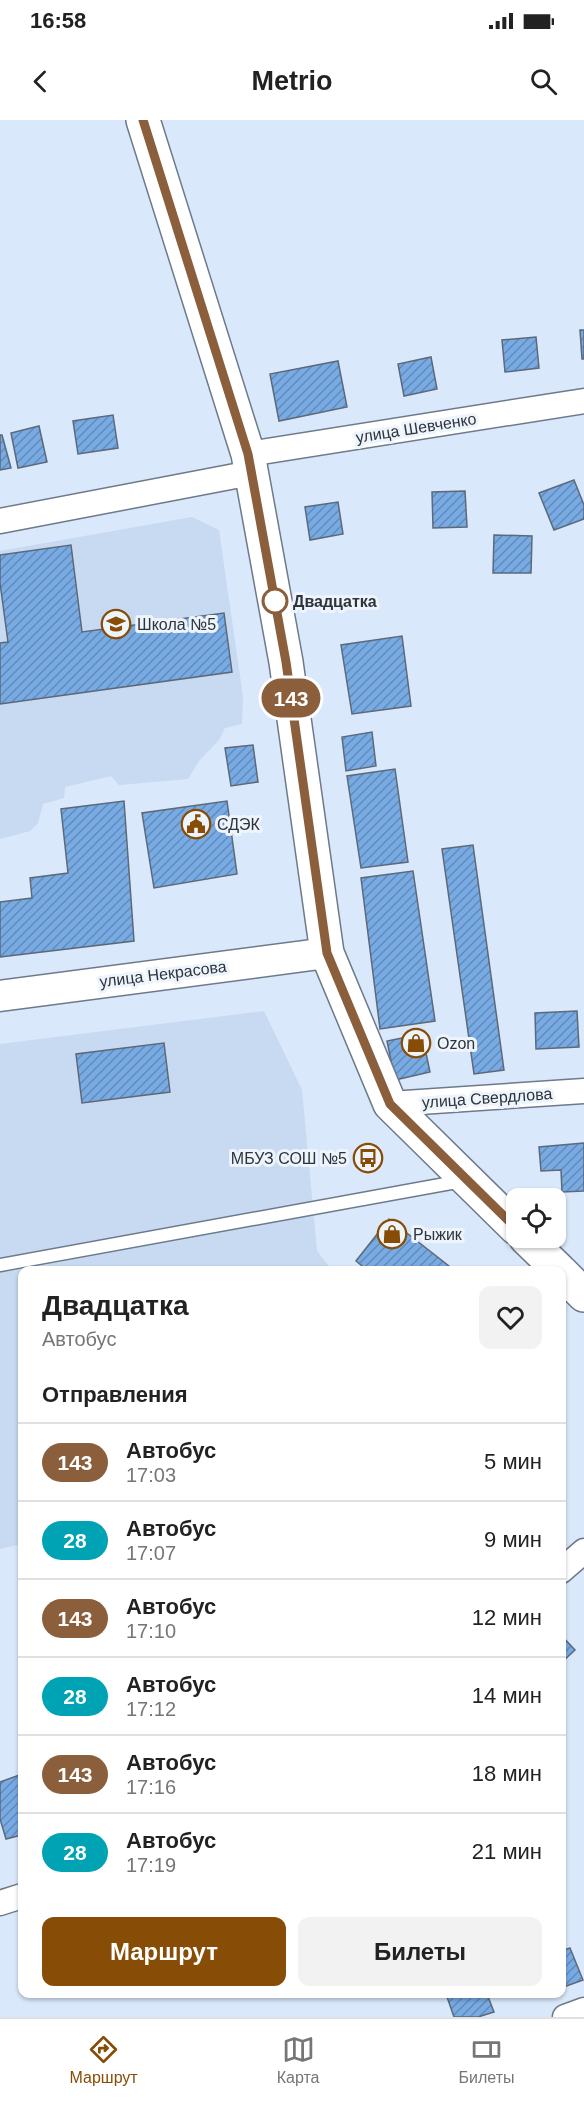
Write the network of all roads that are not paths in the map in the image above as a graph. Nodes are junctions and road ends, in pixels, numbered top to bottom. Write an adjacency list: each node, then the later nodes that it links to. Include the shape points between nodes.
1 (143, 120): 3 (highway)
2 (584, 401): 3 (street, улица Шевченко)
3 (249, 464): 4 (street, улица Шевченко); 5 (highway, via 286,662)
4 (0, 522)
5 (327, 953): 6 (street, улица Некрасова); 8 (highway)
6 (0, 996)
7 (584, 1091): 8 (street, улица Свердлова)
8 (390, 1104): 9 (highway)
9 (468, 1180): 10 (highway); 12 (lane)
10 (506, 1218)
11 (536, 1248): 13 (highway)
12 (0, 1265)
13 (555, 1266)
14 (566, 1277): 15 (highway)
15 (584, 1295)
16 (584, 1551): 17 (street)
17 (566, 1567)
18 (18, 1897): 19 (street)
19 (0, 1902)
20 (584, 2010): 21 (street)
21 (565, 2017)

